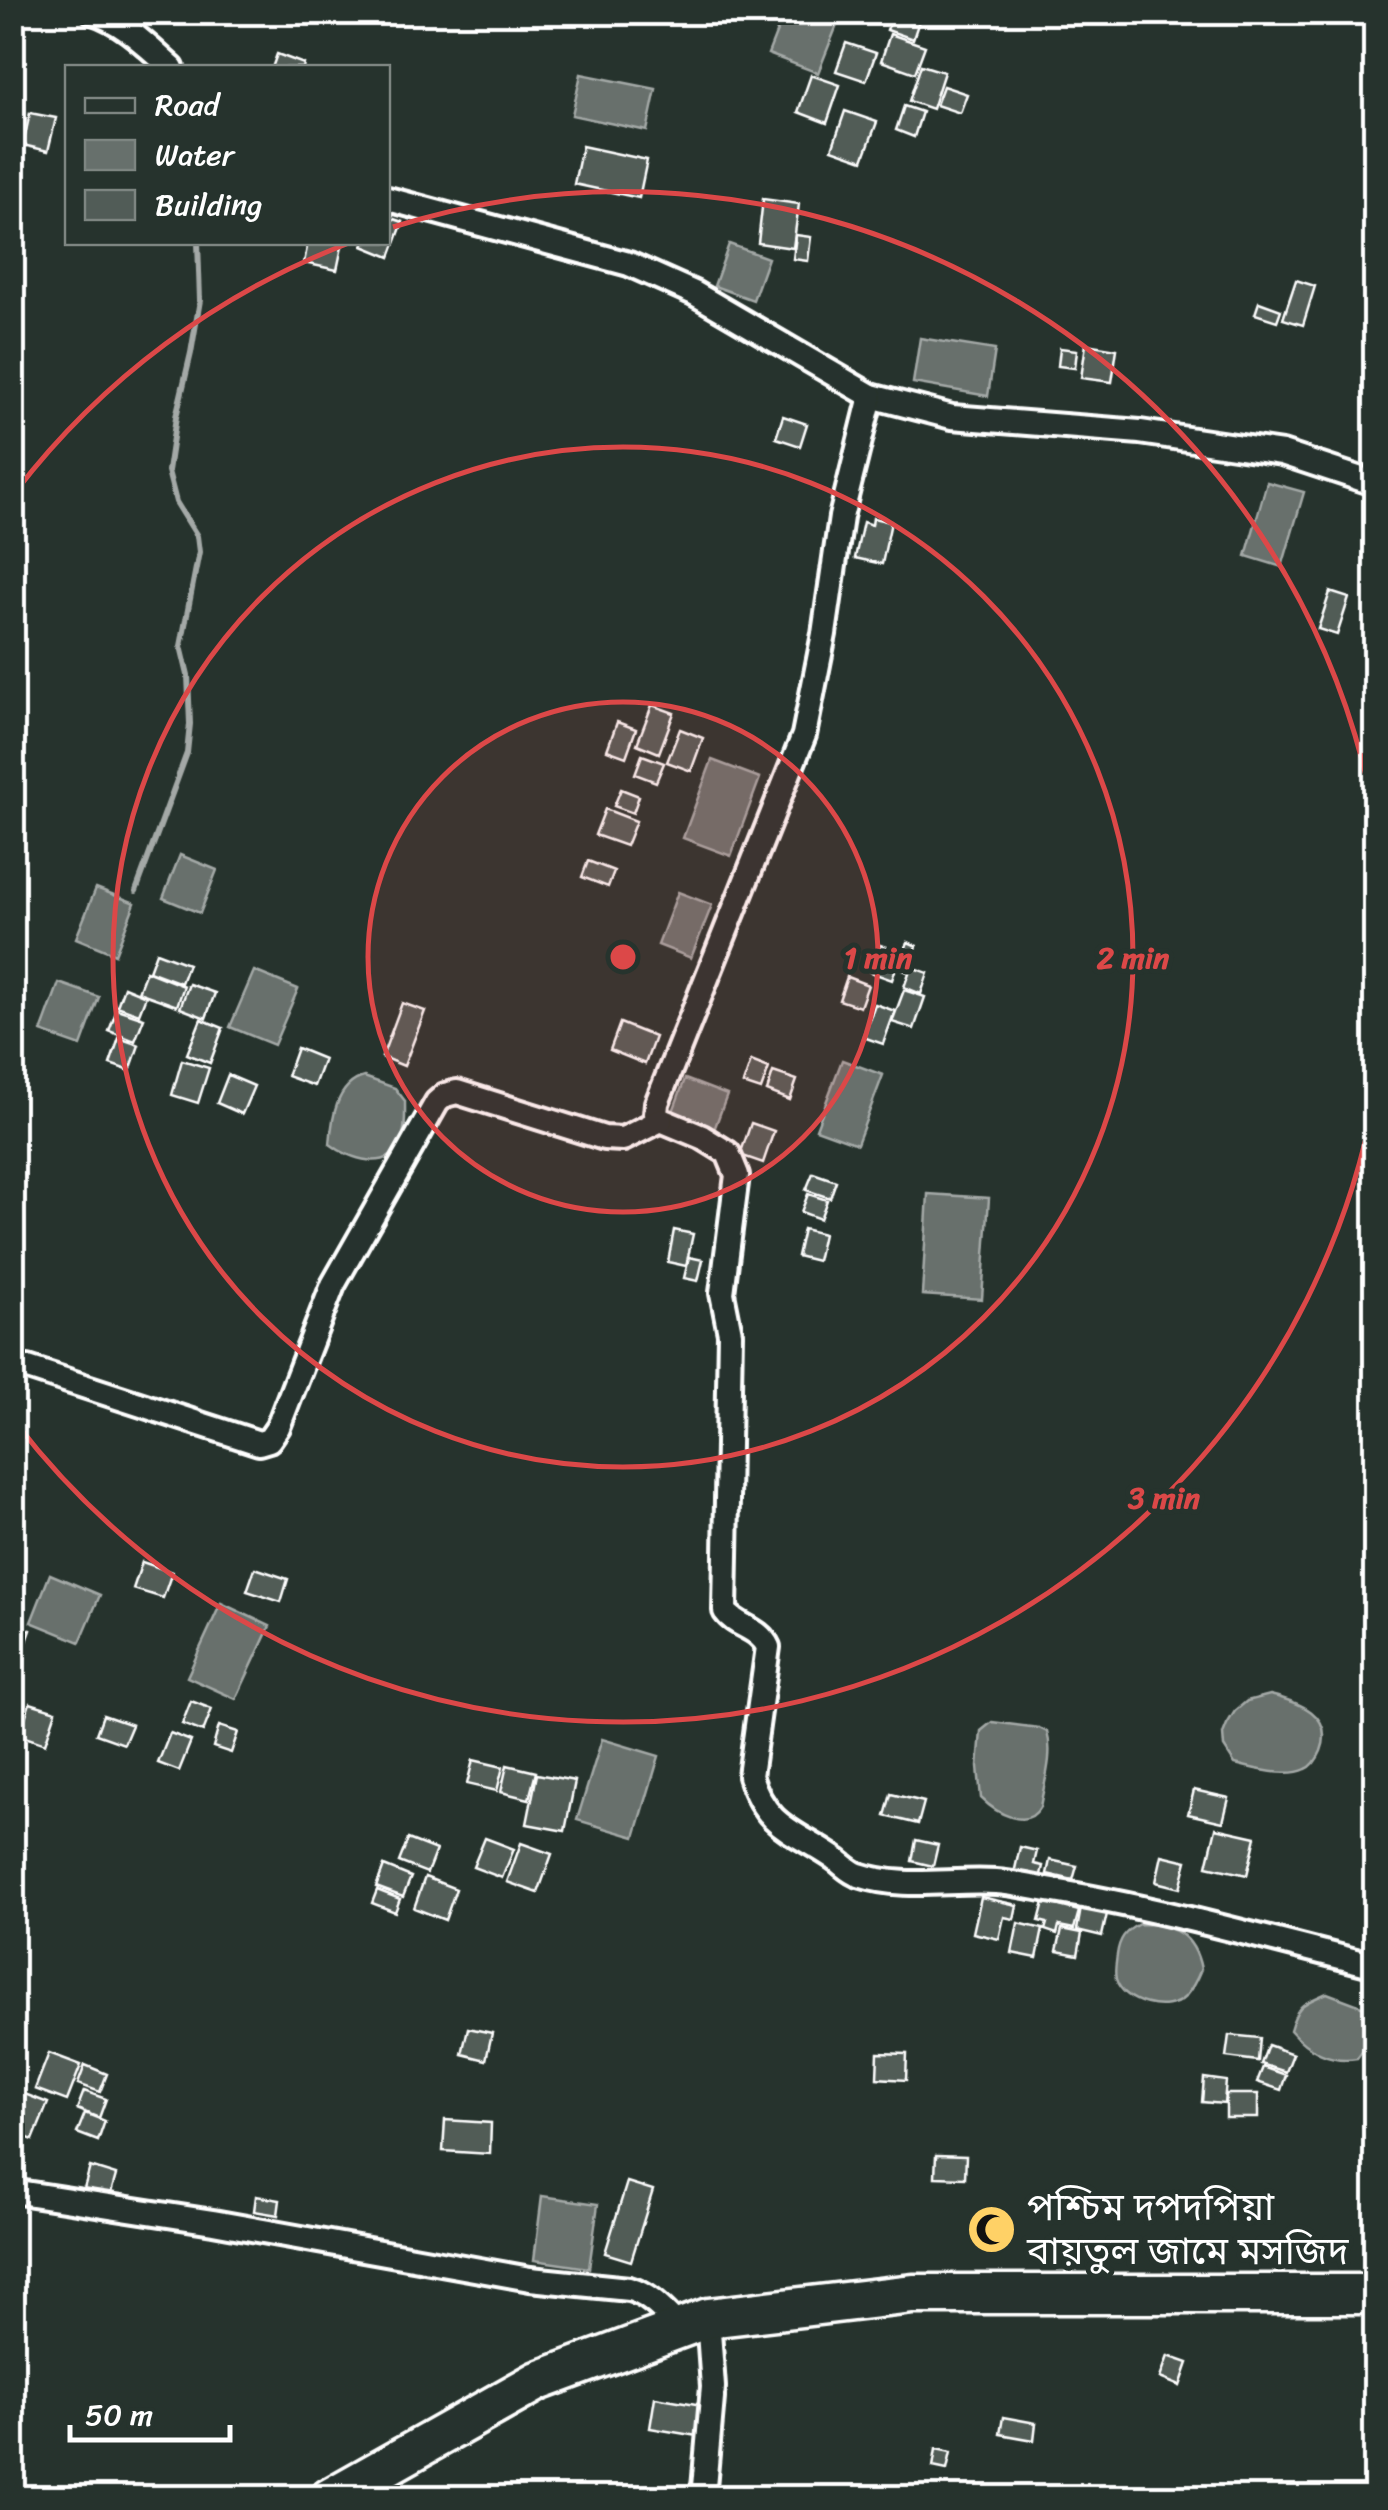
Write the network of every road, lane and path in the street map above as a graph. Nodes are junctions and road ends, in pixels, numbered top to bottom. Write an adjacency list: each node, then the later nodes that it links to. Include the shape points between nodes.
1 (93, 12): 2 (street)
2 (169, 65)
3 (390, 200): 4 (street, via 629,264 694,293)
4 (871, 396): 5 (street, via 952,416 1140,432 1282,453); 6 (street, via 841,517 804,735 657,1102)
5 (1376, 484)
6 (661, 1120): 7 (street, via 623,1139 604,1138 456,1092 444,1095 332,1285 269,1440 260,1443); 8 (street, via 728,1153 737,1176 722,1293 730,1332 725,1611 768,1647 750,1776 770,1816 854,1874 882,1882 994,1882 1050,1890)
7 (12, 1368)
8 (1376, 1966)
9 (12, 2191): 11 (street, via 530,2280 629,2289)
10 (1376, 2294): 11 (highway, via 912,2294)
11 (694, 2323): 12 (highway, via 538,2381); 13 (street, via 713,2387)
12 (330, 2498)
13 (703, 2498)

